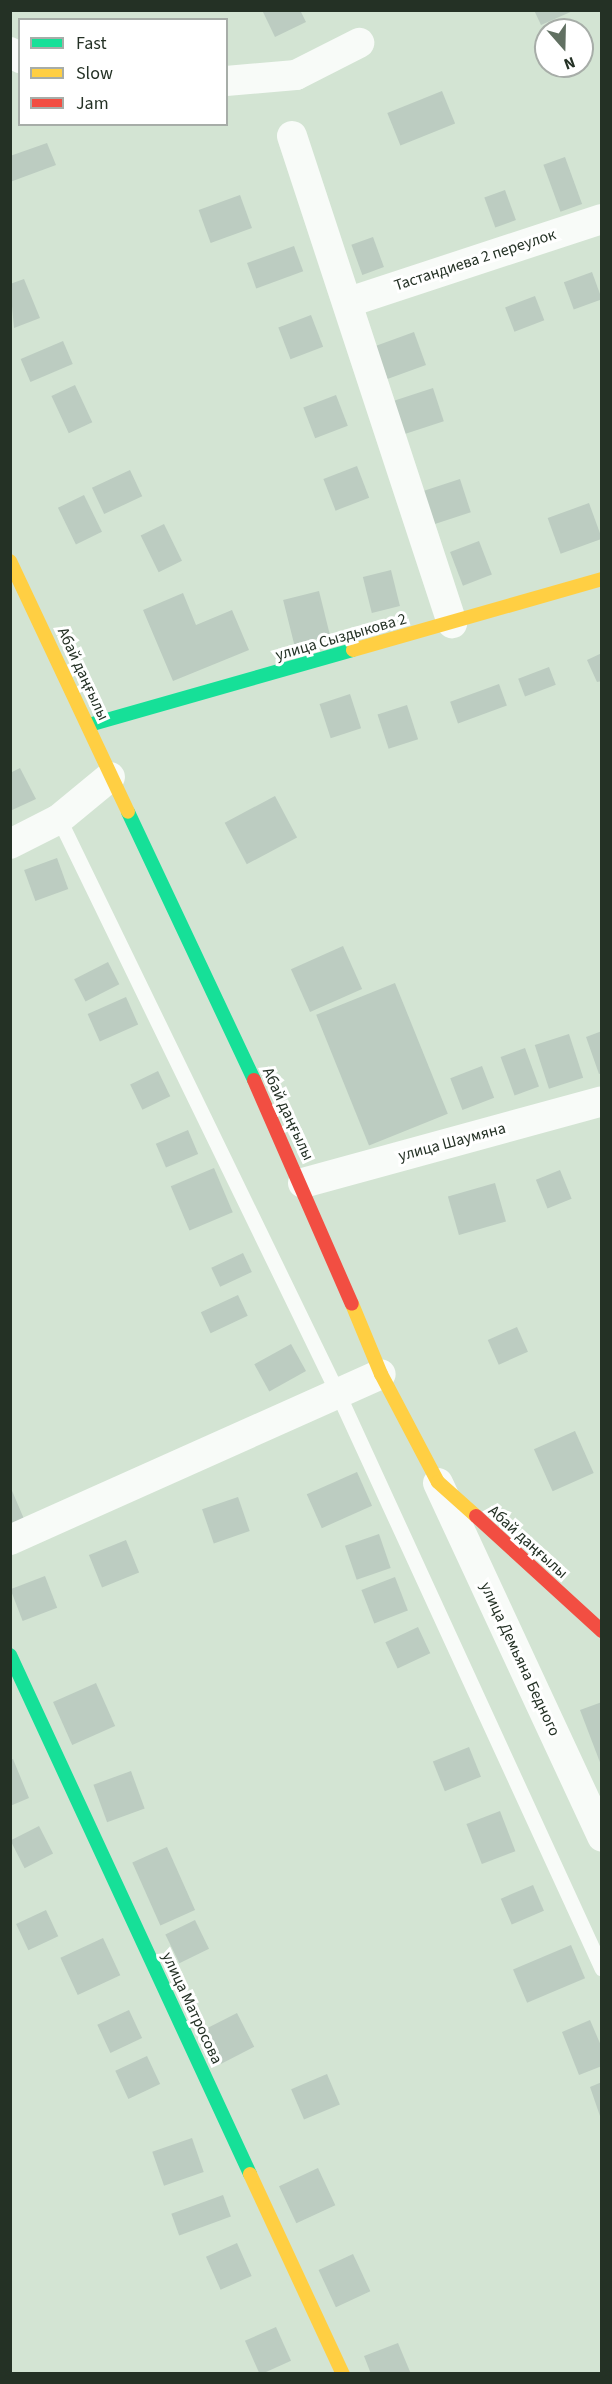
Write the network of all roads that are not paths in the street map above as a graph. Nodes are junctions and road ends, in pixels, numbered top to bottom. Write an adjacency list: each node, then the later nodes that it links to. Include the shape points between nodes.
1 (359, 43): 2 (street, via 296,75)
2 (228, 81)
3 (292, 136): 5 (street)
4 (602, 219): 5 (street, Тастандиева 2 переулок)
5 (349, 302): 8 (street)
6 (10, 561): 9 (street, Абай даңғылы)
7 (602, 579): 8 (street, улица Сыздыкова 2)
8 (452, 623): 9 (street, улица Сыздыкова 2)
9 (89, 725): 10 (street, Абай даңғылы)
10 (110, 777): 11 (street); 14 (street, Абай даңғылы)
11 (59, 819): 12 (street); 16 (lane)
12 (10, 844)
13 (602, 1101): 14 (street, улица Шаумяна)
14 (303, 1183): 15 (street, Абай даңғылы)
15 (381, 1374): 16 (street); 17 (street, Абай даңғылы)
16 (339, 1396): 18 (street); 22 (lane)
17 (438, 1482): 19 (street, Абай даңғылы); 21 (street, улица Демьяна Бедного)
18 (10, 1540)
19 (600, 1628)
20 (10, 1655): 23 (street, улица Матросова)
21 (602, 1837)
22 (602, 1969)
23 (344, 2373)

